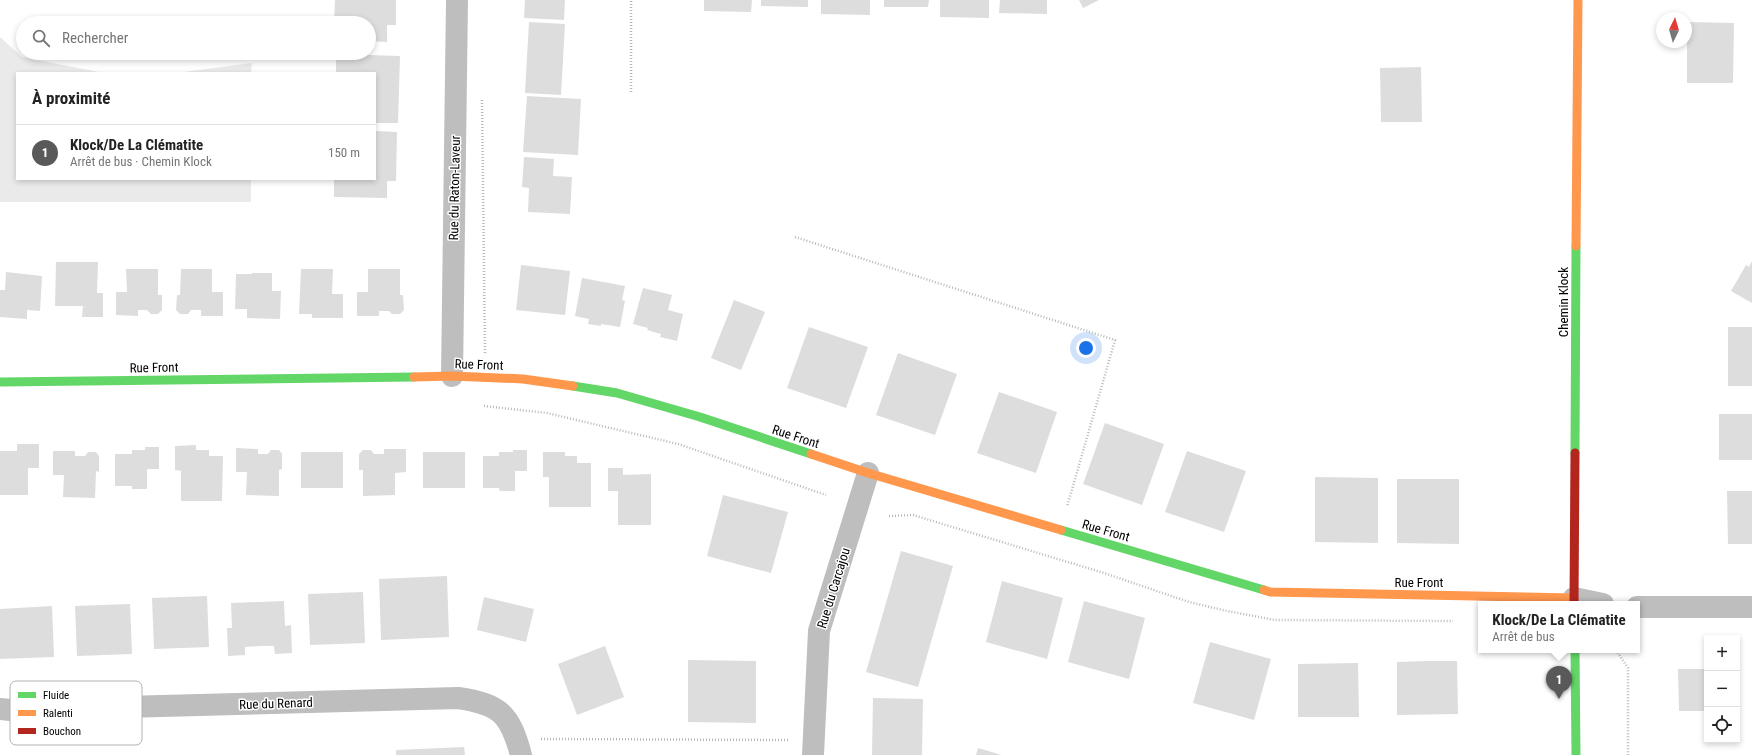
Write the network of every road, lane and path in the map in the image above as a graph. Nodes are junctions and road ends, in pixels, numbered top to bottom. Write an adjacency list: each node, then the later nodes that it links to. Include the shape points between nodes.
1 (457, 0): 8 (street, Rue du Raton-Laveur)
2 (631, 0): 4 (path)
3 (1578, 0): 14 (street, Chemin Klock)
4 (631, 92)
5 (482, 95): 7 (path)
6 (795, 237): 13 (path, via 1115,340)
7 (485, 358)
8 (452, 376): 9 (street, Rue Front); 11 (street, Rue Front, via 523,379 617,393 700,417)
9 (0, 382)
10 (484, 406): 12 (path, via 547,413 678,444)
11 (868, 473): 13 (street, Rue Front); 23 (street, Rue du Carcajou, via 819,631)
12 (826, 495)
13 (1060, 530): 14 (street, Rue Front, via 1270,592 1528,596)
14 (1574, 601)
15 (1640, 607): 16 (street)
16 (1752, 608)
17 (1575, 653): 24 (street)
18 (1618, 653): 25 (path, via 1628,668)
19 (142, 706): 22 (street, Rue du Renard, via 458,698 480,701 500,710 514,730)
20 (0, 709): 21 (street, Rue du Renard)
21 (10, 710)
22 (519, 747): 23 (path)
23 (813, 748)
24 (1576, 755)
25 (1628, 755)

